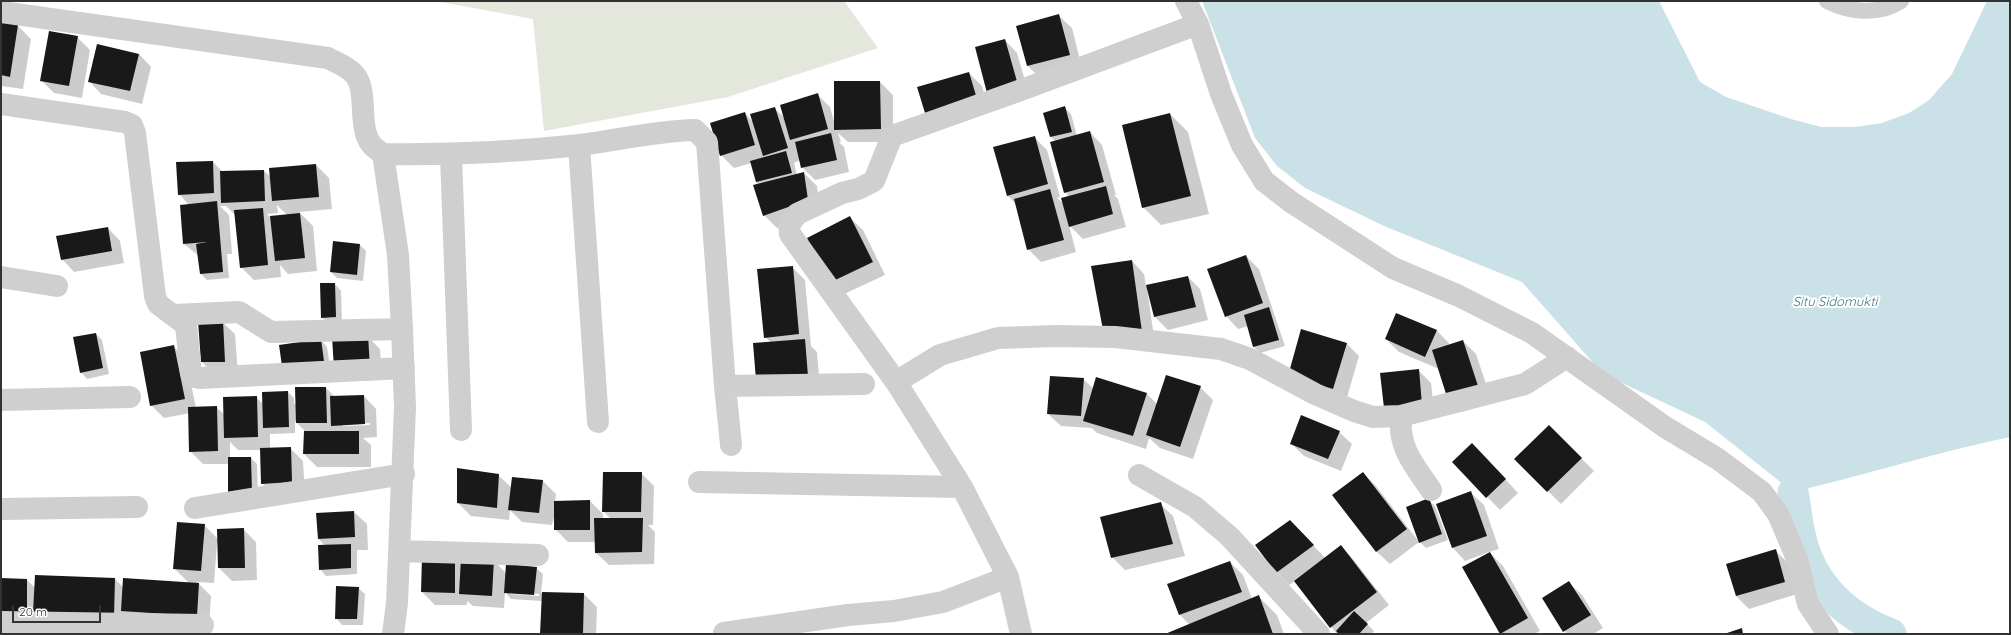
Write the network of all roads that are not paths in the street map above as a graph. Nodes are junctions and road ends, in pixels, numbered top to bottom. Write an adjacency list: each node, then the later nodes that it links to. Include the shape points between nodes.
1 (1186, 1): 5 (street)
2 (1826, 1): 3 (lane, via 1849,9 1867,11)
3 (1901, 1)
4 (1, 12): 8 (street, via 328,58 347,67 357,78 365,132 371,144)
5 (1198, 24): 14 (street, via 1221,94 1242,145 1264,181 1291,202 1393,268 1459,296 1532,333); 16 (street, via 892,136 874,181 797,214 789,225 790,234)
6 (1, 104): 12 (street, via 132,125 155,296 158,304)
7 (579, 145): 9 (street); 18 (street, via 669,130 695,130 707,142); 22 (street)
8 (383, 154): 9 (street); 13 (street, via 398,255)
9 (450, 155): 23 (street)
10 (1, 277): 11 (street)
11 (57, 286)
12 (174, 315): 13 (street, via 239,312 271,332); 15 (street, via 186,325 191,373 194,377)
13 (402, 329): 15 (street)
14 (1567, 357): 21 (street, via 1525,384); 42 (street, via 1665,427 1718,459 1762,492 1778,514 1797,558 1808,604)
15 (404, 368): 25 (street)
16 (896, 382): 21 (street, via 940,355 998,338 1115,337 1221,349 1250,359 1315,394 1354,411 1373,417); 28 (street)
17 (864, 384): 18 (street)
18 (725, 386): 24 (street)
19 (130, 397): 20 (street)
20 (1, 400)
21 (1401, 416): 29 (street, via 1401,439 1406,454)
22 (598, 422)
23 (460, 430)
24 (731, 445)
25 (404, 474): 31 (street); 33 (street)
26 (1138, 475): 41 (street, via 1195,507 1230,537)
27 (699, 482): 28 (street)
28 (962, 488): 35 (street)
29 (1431, 490)
30 (137, 507): 32 (street)
31 (194, 508)
32 (1, 509)
33 (400, 551): 34 (street); 39 (street, via 398,603)
34 (538, 555)
35 (1008, 577): 38 (street, via 943,602 894,611); 40 (street)
36 (1, 622): 37 (street)
37 (203, 625)
38 (724, 633)
39 (393, 634)
40 (1021, 634)
41 (1319, 634)
42 (1828, 634)

